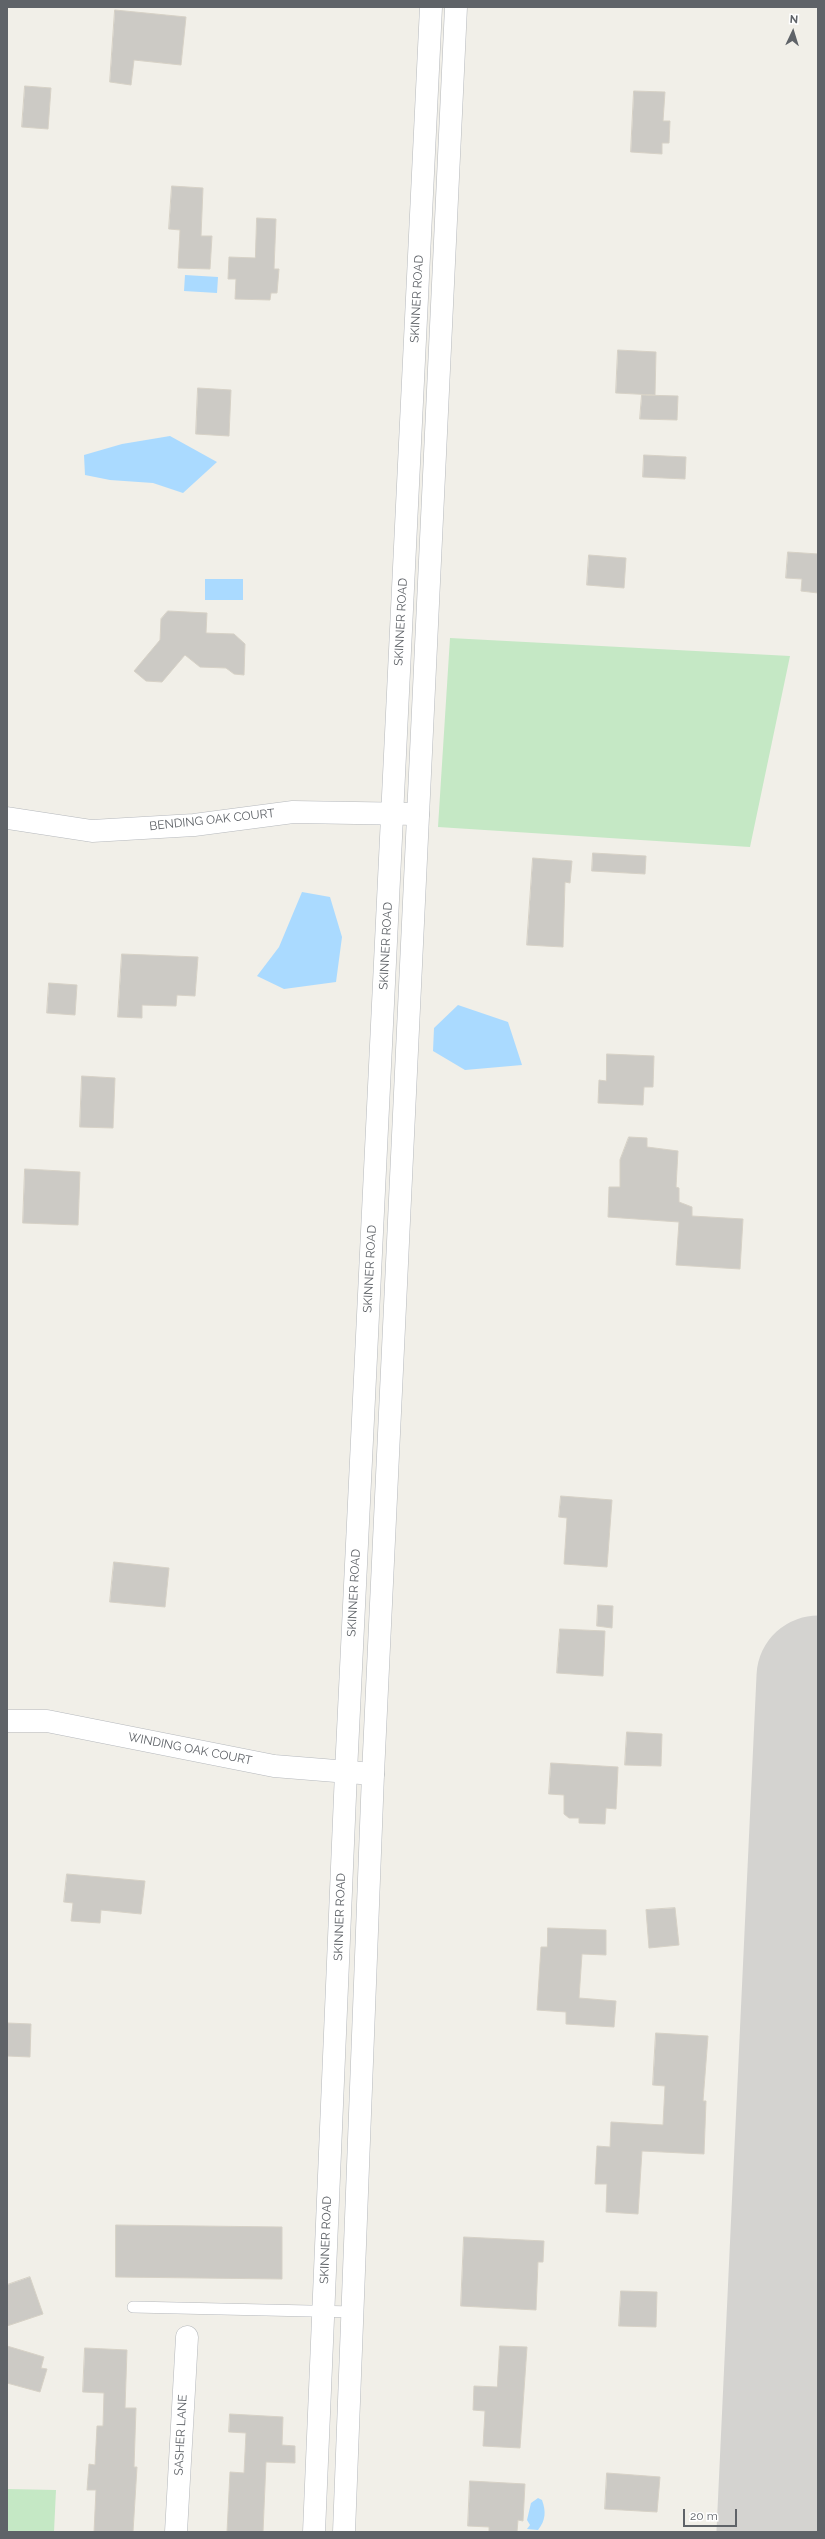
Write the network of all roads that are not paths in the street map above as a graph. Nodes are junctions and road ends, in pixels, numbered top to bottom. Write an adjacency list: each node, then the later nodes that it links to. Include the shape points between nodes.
1 (431, 7): 3 (street, SKINNER ROAD)
2 (456, 7): 4 (street, SKINNER ROAD)
3 (419, 245): 4 (street); 5 (street, SKINNER ROAD)
4 (445, 246): 6 (street, SKINNER ROAD)
5 (392, 812): 6 (street, BENDING OAK COURT); 7 (street, BENDING OAK COURT, via 293,812 194,824 92,831); 9 (street, SKINNER ROAD)
6 (418, 814): 10 (street, SKINNER ROAD)
7 (7, 818)
8 (7, 1721): 9 (street, WINDING OAK COURT, via 47,1722 274,1766)
9 (346, 1772): 10 (street, WINDING OAK COURT); 12 (street, SKINNER ROAD)
10 (373, 1774): 13 (street, SKINNER ROAD)
11 (133, 2307): 12 (lane)
12 (323, 2311): 13 (lane); 16 (street, SKINNER ROAD)
13 (354, 2312): 17 (street, SKINNER ROAD)
14 (187, 2337): 15 (street, SASHER LANE)
15 (176, 2532)
16 (314, 2532)
17 (344, 2532)

